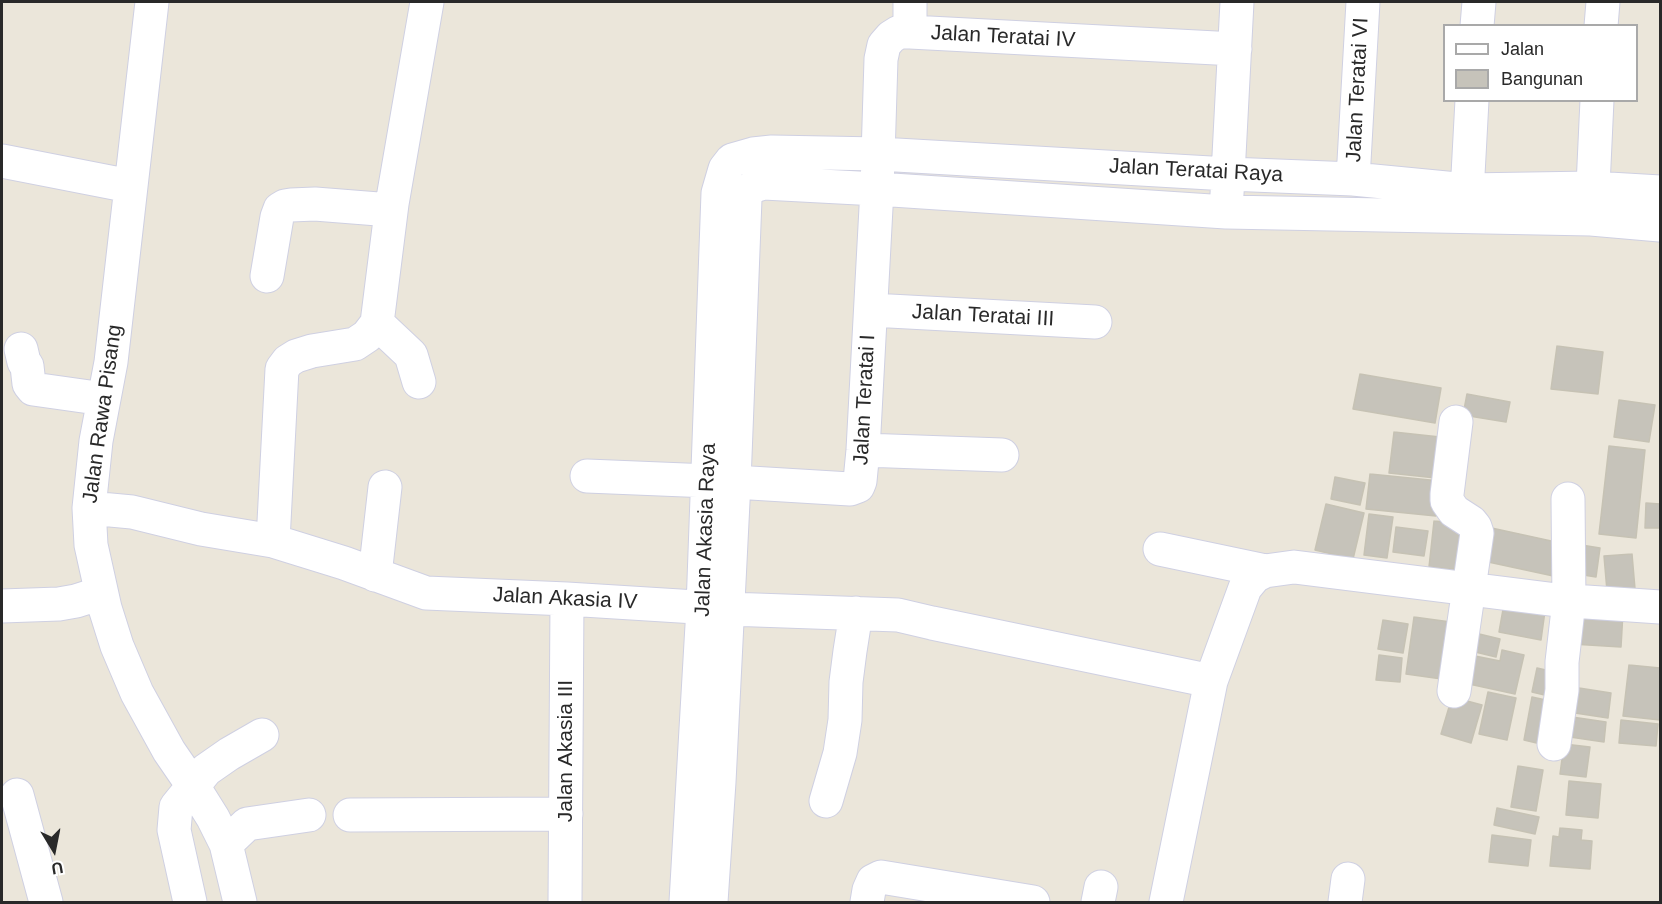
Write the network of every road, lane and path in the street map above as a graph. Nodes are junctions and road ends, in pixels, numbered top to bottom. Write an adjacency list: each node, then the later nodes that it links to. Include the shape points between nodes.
1 (152, 2): 19 (street, Jalan Rawa Pisang)
2 (427, 2): 24 (street)
3 (1237, 2): 10 (street)
4 (1363, 2): 17 (street, Jalan Teratai VI)
5 (1479, 2): 8 (street)
6 (1603, 2): 9 (street)
7 (910, 17): 10 (street, Jalan Teratai IV); 13 (street, Jalan Teratai IV, via 884,45 881,58)
8 (1477, 24)
9 (1601, 24)
10 (1235, 49): 16 (street)
11 (1472, 102): 22 (street)
12 (1597, 102): 23 (street)
13 (879, 154): 14 (street, Jalan Teratai Raya, via 772,152); 16 (street, Jalan Teratai Raya); 20 (street, Jalan Teratai IV)
14 (732, 160): 38 (street, Jalan Akasia Raya, via 718,193)
15 (2, 161): 19 (street)
16 (1228, 174): 17 (street, Jalan Teratai Raya); 25 (street)
17 (1353, 178): 22 (street, Jalan Teratai Raya)
18 (764, 183): 20 (street, Jalan Teratai Raya); 38 (street, Jalan Akasia Raya, via 754,186 744,199)
19 (130, 186): 33 (street, Jalan Rawa Pisang)
20 (877, 189): 25 (street, Jalan Teratai Raya); 28 (street, Jalan Teratai I)
21 (1660, 192): 23 (street, Jalan Teratai Raya)
22 (1466, 203): 23 (street, Jalan Teratai Raya); 25 (street, Jalan Teratai Raya)
23 (1592, 204): 26 (street, Jalan Teratai Raya)
24 (391, 210): 27 (street, via 315,204 285,206 277,216); 30 (street)
25 (1226, 212)
26 (1660, 225)
27 (267, 276)
28 (871, 310): 29 (street, Jalan Teratai III); 35 (street, Jalan Teratai I)
29 (1095, 322)
30 (377, 323): 32 (street, via 411,355); 42 (street, via 355,344 296,356 282,369)
31 (21, 349): 33 (street, via 33,389)
32 (419, 382)
33 (104, 399): 41 (street, Jalan Rawa Pisang)
34 (1456, 422): 46 (street, via 1447,501 1471,522 1477,534)
35 (863, 450): 36 (street); 38 (street, Jalan Teratai I, via 860,481 855,488)
36 (1002, 455)
37 (587, 476): 38 (street)
38 (721, 482): 52 (street, Jalan Akasia Raya)
39 (385, 488): 45 (street)
40 (1568, 499): 49 (street)
41 (89, 508): 42 (street, Jalan Akasia IV, via 132,512); 47 (street, Jalan Rawa Pisang, via 90,545)
42 (273, 541): 45 (street, Jalan Akasia IV)
43 (1160, 549): 44 (street)
44 (1265, 571): 46 (street, via 1294,567); 54 (street, via 1245,588)
45 (375, 575): 48 (street, Jalan Akasia IV, via 426,593)
46 (1470, 590): 49 (street); 55 (street)
47 (101, 593): 50 (street, via 59,604); 58 (street, Jalan Rawa Pisang, via 137,693 169,752)
48 (567, 599): 52 (street, Jalan Akasia IV); 62 (street, Jalan Akasia III)
49 (1569, 601): 51 (street); 57 (street)
50 (2, 606)
51 (1660, 607)
52 (716, 608): 53 (street, Jalan Akasia IV); 70 (street, Jalan Akasia Raya); 71 (street, Jalan Akasia Raya)
53 (856, 613): 54 (street, Jalan Akasia IV, via 898,615); 60 (street, via 840,753)
54 (1211, 681): 74 (street)
55 (1454, 691)
56 (262, 735): 58 (street, via 206,770)
57 (1554, 744)
58 (194, 786): 64 (street, Jalan Rawa Pisang); 67 (street, via 176,807 174,830)
59 (17, 795): 66 (street)
60 (826, 801)
61 (309, 814): 64 (street, via 248,824)
62 (566, 814): 63 (street); 69 (street, Jalan Akasia III)
63 (350, 816)
64 (226, 844): 68 (street, Jalan Rawa Pisang)
65 (988, 899): 72 (street, via 881,877 873,881); 73 (street)
66 (46, 903)
67 (190, 903)
68 (240, 903)
69 (565, 903)
70 (686, 903)
71 (711, 903)
72 (867, 903)
73 (1033, 903)
74 (1166, 903)

